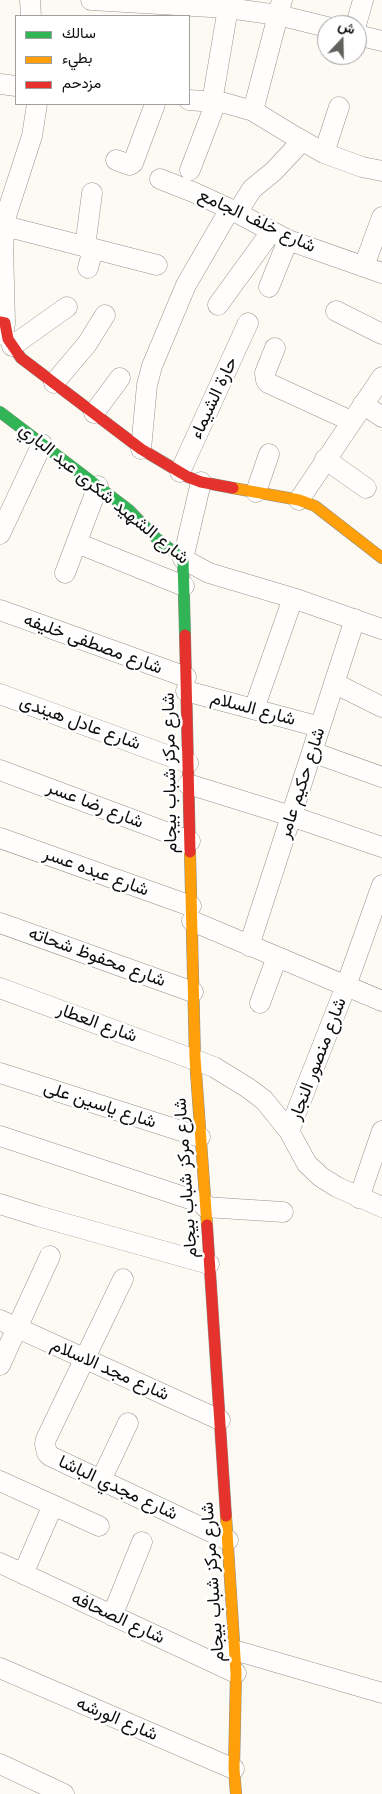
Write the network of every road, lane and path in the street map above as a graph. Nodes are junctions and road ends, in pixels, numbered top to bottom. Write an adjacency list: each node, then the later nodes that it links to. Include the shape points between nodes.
1 (30, 0): 7 (street)
2 (92, 0): 4 (street)
3 (363, 0): 8 (street)
4 (207, 3): 6 (street)
5 (280, 7): 6 (street); 9 (street); 19 (street)
6 (228, 8): 15 (street)
7 (31, 15)
8 (359, 15)
9 (317, 23)
10 (367, 37): 11 (street)
11 (382, 41)
12 (0, 84): 13 (street)
13 (15, 86)
14 (190, 100): 15 (street)
15 (214, 102): 19 (street); 23 (street)
16 (37, 105): 29 (street, via 32,136)
17 (155, 105): 22 (street, via 133,163)
18 (339, 107): 21 (street)
19 (253, 111): 20 (street)
20 (302, 141): 21 (street); 27 (street)
21 (324, 152): 24 (street, via 362,167)
22 (116, 160)
23 (190, 170)
24 (382, 170)
25 (160, 179): 27 (street, شارع خلف الجامع)
26 (92, 193): 31 (street)
27 (234, 211): 30 (street, شارع خلف الجامع); 53 (street, via 186,285 152,366)
28 (382, 217): 33 (street)
29 (5, 226): 31 (street); 39 (street)
30 (279, 236): 33 (street, شارع خلف الجامع); 34 (street); 35 (street)
31 (89, 254): 32 (street)
32 (157, 266)
33 (373, 269)
34 (269, 287)
35 (218, 306)
36 (68, 307): 42 (street)
37 (336, 311): 41 (street)
38 (105, 315): 46 (street)
39 (3, 322): 42 (street)
40 (248, 323): 56 (street, حارة الشيماء)
41 (382, 334)
42 (6, 347): 46 (main road)
43 (275, 348): 51 (street, via 265,373 268,383)
44 (120, 378): 49 (street)
45 (382, 378): 47 (street)
46 (54, 383): 49 (main road)
47 (363, 404): 50 (street); 51 (street)
48 (0, 412): 52 (main road, شارع الشهيد شكرى عبد الباري)
49 (94, 413): 53 (main road)
50 (382, 416)
51 (351, 421): 55 (street)
52 (42, 444): 58 (main road, شارع الشهيد شكرى عبد الباري); 62 (street)
53 (141, 449): 56 (main road)
54 (269, 454): 60 (street)
55 (325, 459): 59 (street); 61 (street)
56 (180, 472): 57 (main road)
57 (201, 482): 60 (main road); 65 (street)
58 (98, 486): 63 (street); 65 (main road, شارع الشهيد شكرى عبد الباري)
59 (366, 488)
60 (256, 492): 61 (main road)
61 (299, 500): 64 (main road, via 315,506)
62 (0, 534)
63 (76, 543): 66 (street); 67 (street)
64 (382, 558)
65 (183, 560): 67 (main road, شارع مركز شباب بيجام); 68 (street, شارع الشهيد شكرى عبد الباري, via 209,573)
66 (65, 573)
67 (184, 586): 73 (main road, شارع مركز شباب بيجام)
68 (293, 598): 70 (street, شارع الشهيد شكرى عبد الباري); 76 (street)
69 (0, 610): 73 (street, شارع مصطفى خليفه)
70 (355, 619): 71 (street, شارع الشهيد شكرى عبد الباري); 72 (street, شارع حكيم عامر)
71 (382, 629)
72 (334, 683): 75 (street); 77 (street, شارع حكيم عامر)
73 (186, 684): 76 (street, شارع السلام); 79 (main road, شارع مركز شباب بيجام)
74 (0, 694): 79 (street, شارع عادل هيندى)
75 (382, 707)
76 (254, 709): 77 (street, شارع السلام)
77 (320, 727): 78 (street, شارع حكيم عامر)
78 (312, 752): 81 (street); 83 (street, شارع حكيم عامر)
79 (188, 763): 82 (main road, شارع مركز شباب بيجام)
80 (0, 770): 85 (street, شارع رضا عسر)
81 (382, 776)
82 (188, 784): 83 (street); 85 (main road, شارع مركز شباب بيجام)
83 (291, 816): 86 (street); 90 (street, شارع حكيم عامر)
84 (0, 838): 88 (street, شارع عبده عسر)
85 (190, 841): 88 (main road, شارع مركز شباب بيجام)
86 (382, 847)
87 (382, 886): 92 (street, شارع منصور النجار)
88 (191, 914): 90 (street, شارع عبده عسر); 94 (main road, شارع مركز شباب بيجام)
89 (0, 923): 94 (street, شارع محفوظ شحاته)
90 (249, 946): 91 (street, شارع عبده عسر)
91 (277, 957): 92 (street, شارع عبده عسر); 96 (street)
92 (346, 986): 95 (street, شارع عبده عسر); 99 (street, شارع منصور النجار)
93 (0, 988): 97 (street, شارع العطار)
94 (193, 992): 97 (main road, شارع مركز شباب بيجام)
95 (382, 1000)
96 (260, 1003)
97 (195, 1058): 99 (street, شارع العطار, via 264,1100); 102 (main road, شارع مركز شباب بيجام)
98 (0, 1073): 102 (street, شارع ياسين على)
99 (290, 1131): 103 (street, شارع العطار, via 307,1164 337,1188)
100 (382, 1131): 103 (street)
101 (0, 1136): 105 (street)
102 (200, 1137): 105 (main road, شارع مركز شباب بيجام)
103 (359, 1198): 106 (street, شارع العطار)
104 (0, 1204): 109 (street)
105 (205, 1205): 107 (street); 109 (main road, شارع مركز شباب بيجام)
106 (382, 1208)
107 (283, 1212)
108 (50, 1256): 111 (street)
109 (209, 1264): 114 (main road, شارع مركز شباب بيجام)
110 (122, 1279): 112 (street, شارع مجدي الباشا)
111 (8, 1324): 112 (street, شارع مجد الاسلام); 113 (street)
112 (85, 1358): 114 (street, شارع مجد الاسلام); 116 (street, شارع مجدي الباشا, via 45,1448 50,1456)
113 (0, 1365)
114 (220, 1420): 120 (main road, شارع مركز شباب بيجام)
115 (128, 1423): 116 (street)
116 (101, 1480): 120 (street, شارع مجدي الباشا)
117 (0, 1481): 118 (street)
118 (53, 1505): 119 (street); 123 (street)
119 (99, 1526)
120 (228, 1540): 125 (main road, شارع مركز شباب بيجام)
121 (142, 1542): 124 (street)
122 (0, 1564): 123 (street, شارع الصحافه)
123 (23, 1574): 124 (street, شارع الصحافه)
124 (112, 1616): 127 (street, شارع الصحافه)
125 (234, 1650): 127 (main road, شارع مركز شباب بيجام); 128 (street)
126 (0, 1668): 130 (street, شارع الورشه)
127 (236, 1673): 130 (main road, شارع مركز شباب بيجام)
128 (382, 1693)
129 (0, 1764): 131 (street)
130 (234, 1770): 132 (main road, شارع مركز شباب بيجام)
131 (64, 1794)
132 (236, 1794)

